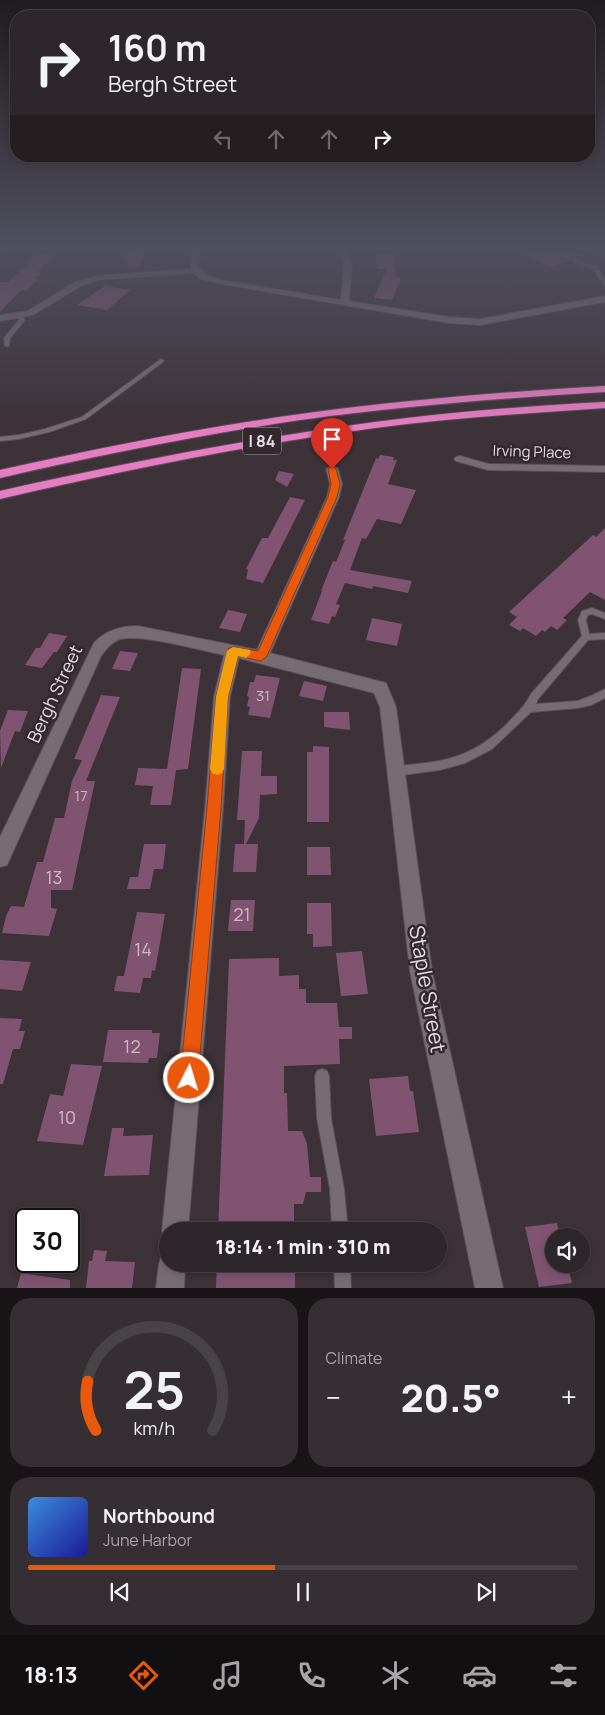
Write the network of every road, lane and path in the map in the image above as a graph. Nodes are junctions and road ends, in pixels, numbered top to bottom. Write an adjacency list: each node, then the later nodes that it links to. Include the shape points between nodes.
1 (42, 306): 4 (street)
2 (359, 306): 3 (street, via 480,322)
3 (566, 306)
4 (20, 316): 5 (street); 6 (lane, via 22,320 7,338)
5 (0, 318)
6 (7, 345)
7 (161, 361): 10 (lane, via 84,418 47,431)
8 (605, 389): 14 (highway, I 84, via 479,396 316,415 142,444)
9 (605, 405): 15 (highway, I 84, via 455,416 314,433 163,459)
10 (0, 439)
11 (460, 459): 13 (street, Irving Place, via 488,467)
12 (332, 469): 20 (street, via 336,484 333,497)
13 (605, 469)
14 (0, 474)
15 (0, 494)
16 (605, 616): 17 (lane, via 592,611 585,613 582,620)
17 (586, 636): 18 (lane); 23 (lane, via 534,697)
18 (605, 636)
19 (233, 651): 20 (street, Bergh Street); 25 (street, Bergh Street, via 138,632 119,632 106,639 92,661); 27 (street, via 222,697)
20 (261, 656): 21 (street, Bergh Street)
21 (380, 688): 24 (street, Staple Street, via 388,707)
22 (605, 693): 23 (lane, via 570,706)
23 (529, 708): 24 (lane, via 482,751 435,766)
24 (396, 771): 33 (street, Staple Street, via 421,971)
25 (0, 858)
26 (322, 1076): 28 (lane, via 324,1118)
27 (176, 1222)
28 (339, 1222)
29 (171, 1272): 31 (street)
30 (342, 1272): 32 (lane)
31 (170, 1288)
32 (343, 1288)
33 (489, 1288)

